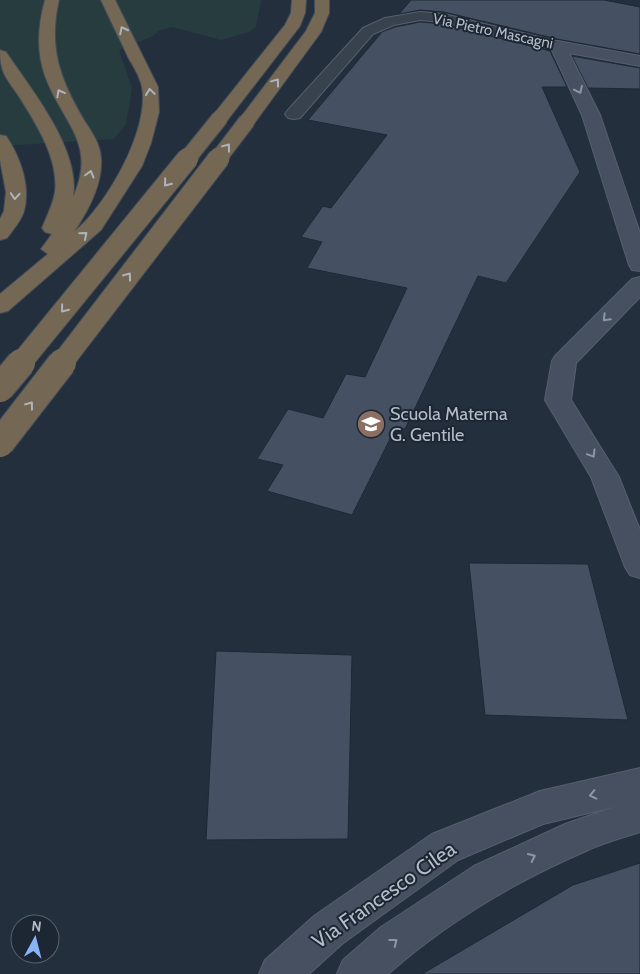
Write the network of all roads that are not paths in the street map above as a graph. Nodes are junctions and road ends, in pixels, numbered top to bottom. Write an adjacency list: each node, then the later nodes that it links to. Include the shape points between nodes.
1 (52, 0): 13 (highway, one-way to 1, via 68,229 80,207 93,162 90,144 56,86 51,70 46,30)
2 (108, 0): 13 (highway, one-way to 2, via 94,226 132,166 148,126 150,87)
3 (299, 0): 15 (highway, one-way to 15, bridge, via 292,26)
4 (322, 0): 16 (highway, one-way to 4, bridge, via 313,32 322,13)
5 (558, 46): 7 (street, Via Pietro Mascagni); 8 (street, Via Pietro Mascagni, via 477,20 402,18 378,25 364,35); 11 (street, one-way to 11, via 591,115)
6 (0, 55): 13 (highway, via 54,141 64,170 64,195 52,227)
7 (640, 61)
8 (294, 114)
9 (4, 147): 10 (highway, one-way to 10, via 16,180 14,212)
10 (0, 234)
11 (640, 265)
12 (640, 284): 17 (street, one-way to 17, via 564,361 558,400 605,477)
13 (20, 289): 14 (highway)
14 (0, 306)
15 (0, 388)
16 (0, 443)
17 (640, 567)
18 (640, 784): 20 (street, Via Francesco Cilea, one-way to 20, via 540,808 445,847 328,930)
19 (640, 815): 21 (street, one-way to 19, via 395,941 488,878 578,836)
20 (279, 974)
21 (357, 974)

